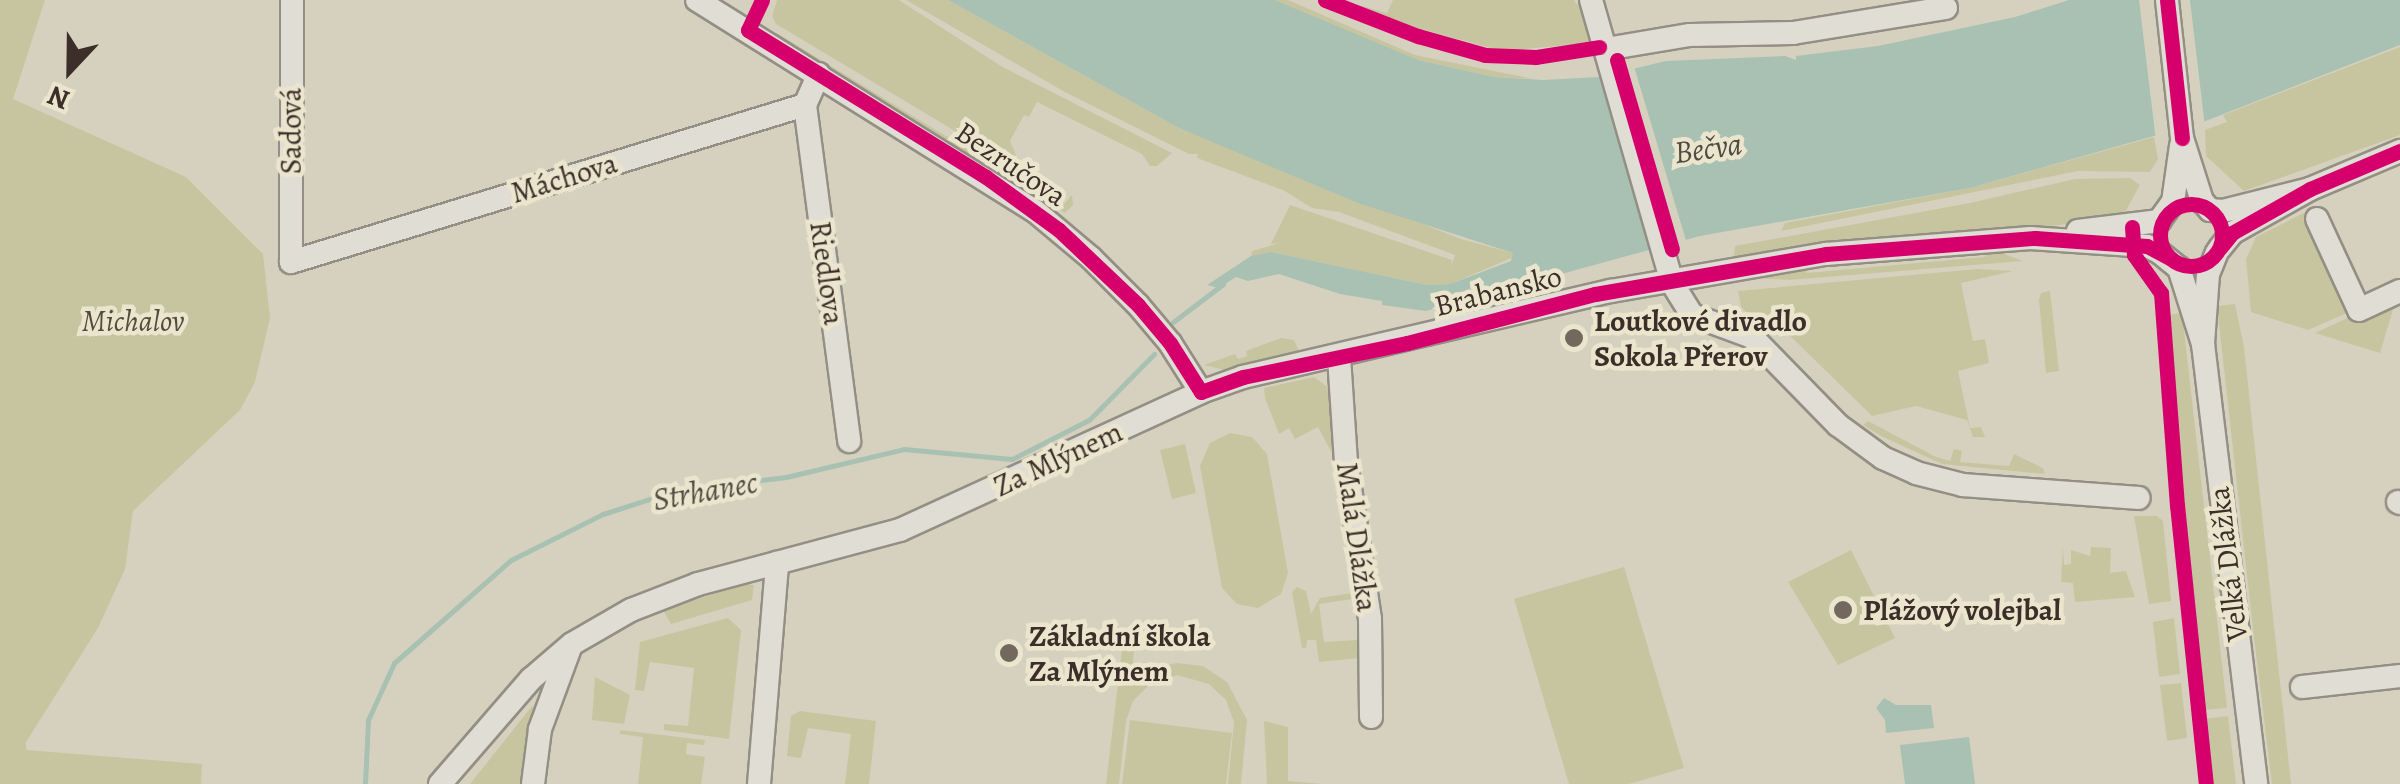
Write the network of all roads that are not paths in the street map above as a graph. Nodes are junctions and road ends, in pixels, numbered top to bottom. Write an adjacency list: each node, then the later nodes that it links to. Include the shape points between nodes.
1 (292, 0): 18 (street, Sadová)
2 (697, 0): 7 (street, Bezručova)
3 (1590, 0): 6 (street)
4 (2167, 0): 9 (street)
5 (1946, 8): 6 (street, via 1793,33 1690,35)
6 (1606, 49): 20 (street)
7 (819, 74): 8 (street); 25 (street, Bezručova, via 1059,230 1151,320)
8 (806, 104): 18 (street, Máchova); 26 (street, Riedlova)
9 (2182, 138): 12 (street, via 2198,193); 13 (street)
10 (2400, 150): 11 (street)
11 (2310, 188): 12 (street); 16 (street, via 2232,233)
12 (2210, 210): 13 (street, via 2188,204); 16 (street, via 2222,231)
13 (2168, 214): 15 (street, via 2144,226); 17 (street, via 2160,238)
14 (2318, 219): 21 (street, via 2359,310)
15 (2035, 238): 17 (street, via 2147,246); 19 (street, Brabansko, via 1826,254)
16 (2218, 250): 17 (street, via 2196,266); 23 (street, Velká Dlážka, via 2208,274)
17 (2172, 259): 23 (street, Velká Dlážka)
18 (291, 262)
19 (1700, 278): 20 (street, Brabansko); 22 (street, via 1709,312)
20 (1672, 282): 22 (street, via 1697,319); 24 (street, Brabansko)
21 (2400, 291)
22 (1732, 328): 27 (street, via 1752,337 1850,435 1916,473 1963,485)
23 (2203, 344): 36 (street, Velká Dlážka)
24 (1339, 357): 25 (street, Za Mlýnem); 32 (street, Malá Dlážka, via 1346,462 1370,619)
25 (1201, 392): 28 (street, Za Mlýnem, via 900,530)
26 (849, 441)
27 (2139, 498)
28 (777, 563): 29 (street, Za Mlýnem, via 652,600); 35 (street)
29 (572, 644): 33 (street, Za Mlýnem, via 530,679); 34 (street, via 540,728)
30 (2400, 676): 31 (street)
31 (2302, 687)
32 (1371, 718)
33 (440, 784)
34 (534, 784)
35 (759, 784)
36 (2256, 784)

